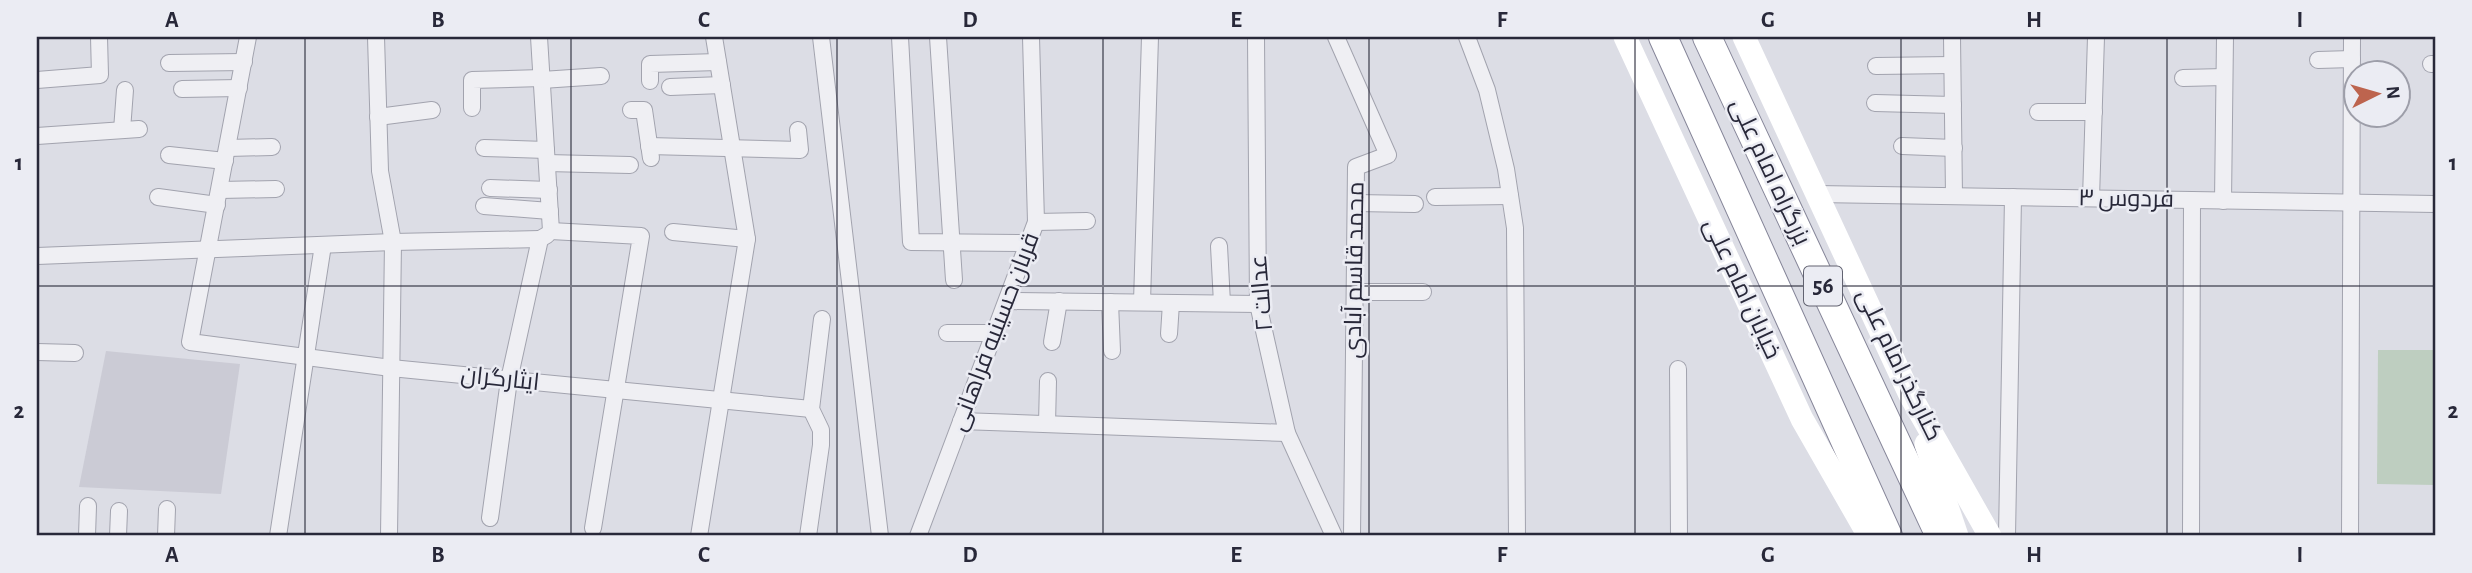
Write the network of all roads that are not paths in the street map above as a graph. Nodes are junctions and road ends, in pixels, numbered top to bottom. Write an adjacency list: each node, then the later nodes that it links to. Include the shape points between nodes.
1 (99, 37): 33 (street, via 100,75)
2 (248, 37): 24 (street)
3 (376, 37): 47 (street)
4 (539, 37): 32 (street)
5 (714, 37): 25 (street)
6 (821, 37): 134 (street)
7 (900, 37): 86 (street, via 912,242)
8 (939, 37): 86 (street)
9 (1031, 37): 81 (street, قربان حسینیه فراهانی)
10 (1150, 37): 98 (street)
11 (1255, 37): 101 (street, عدالت ۲)
12 (1336, 37): 75 (street, محمد قاسم آبادی, via 1388,155 1356,167)
13 (1467, 37): 65 (street, via 1487,90)
14 (1625, 37): 140 (main road, خیابان امام علی, via 1802,419)
15 (1663, 37): 141 (highway, بزرگراه امام علی / 56)
16 (1707, 37): 142 (highway, بزرگراه امام علی / 56)
17 (1744, 37): 64 (main road, کنارگذر امام علی)
18 (1952, 37): 27 (street)
19 (2096, 37): 46 (street)
20 (2225, 37): 31 (street)
21 (2352, 37): 22 (street)
22 (2352, 59): 23 (street); 74 (street)
23 (2318, 60)
24 (244, 62): 26 (street); 36 (street)
25 (718, 62): 34 (street, via 650,64); 35 (street)
26 (169, 63)
27 (1952, 65): 28 (street); 41 (street)
28 (1876, 66)
29 (601, 76): 32 (street)
30 (2183, 78): 31 (street)
31 (2224, 78): 73 (street)
32 (542, 79): 42 (street, via 472,80); 59 (street)
33 (37, 80)
34 (650, 81)
35 (722, 85): 37 (street); 52 (street)
36 (239, 88): 38 (street); 58 (street)
37 (670, 88)
38 (181, 89)
39 (125, 90): 49 (street)
40 (1875, 103): 41 (street)
41 (1953, 106): 56 (street)
42 (471, 108)
43 (432, 110): 47 (street)
44 (631, 110): 52 (street, via 644,110 650,152)
45 (2038, 111): 46 (street)
46 (2094, 112): 71 (street)
47 (378, 117): 85 (street, via 380,171)
48 (139, 129): 49 (street)
49 (122, 130): 51 (street)
50 (798, 130): 52 (street, via 800,150)
51 (37, 136)
52 (732, 146): 84 (street)
53 (1902, 146): 56 (street)
54 (272, 147): 58 (street)
55 (484, 148): 59 (street)
56 (1954, 148): 66 (street)
57 (169, 155): 58 (street)
58 (226, 155): 68 (street)
59 (547, 156): 60 (street); 63 (street)
60 (630, 166)
61 (490, 188): 63 (street)
62 (276, 189): 68 (street)
63 (549, 190): 79 (street)
64 (1816, 194): 66 (street, فردوس ۳); 116 (main road, کنارگذر امام علی)
65 (1510, 196): 69 (street); 138 (street, via 1515,228)
66 (1954, 196): 70 (street, فردوس ۳)
67 (158, 197): 68 (street)
68 (218, 197): 90 (street)
69 (1435, 197)
70 (2014, 197): 71 (street, فردوس ۳); 145 (street)
71 (2091, 198): 72 (street, فردوس ۳)
72 (2192, 200): 73 (street, فردوس ۳); 146 (street)
73 (2223, 201): 74 (street, فردوس ۳)
74 (2353, 203): 77 (street, فردوس ۳); 147 (street)
75 (1356, 204): 76 (street); 93 (street, محمد قاسم آبادی)
76 (1415, 204)
77 (2435, 204)
78 (484, 206): 79 (street)
79 (550, 211): 83 (street)
80 (1087, 221): 81 (street)
81 (1036, 222): 87 (street, قربان حسینیه فراهانی)
82 (673, 232): 84 (street)
83 (546, 235): 85 (street); 113 (street); 115 (street, via 641,236)
84 (747, 239): 117 (street)
85 (393, 242): 88 (street); 111 (street)
86 (953, 243): 87 (street); 92 (street)
87 (1028, 243): 95 (street, قربان حسینیه فراهانی)
88 (323, 245): 90 (street); 110 (street)
89 (1219, 246): 100 (street)
90 (209, 249): 91 (street); 110 (street, ایثارگران, via 190,341)
91 (37, 256)
92 (954, 280)
93 (1355, 292): 94 (street); 137 (street, محمد قاسم آبادی)
94 (1423, 292)
95 (1007, 301): 96 (street); 104 (street, قربان حسینیه فراهانی)
96 (1059, 301): 97 (street); 106 (street)
97 (1110, 302): 98 (street); 107 (street)
98 (1142, 302): 99 (street)
99 (1171, 303): 100 (street); 105 (street)
100 (1222, 303): 101 (street)
101 (1258, 304): 121 (street, عدالت ۲)
102 (822, 319): 118 (street)
103 (947, 333): 104 (street)
104 (994, 333): 119 (street, قربان حسینیه فراهانی)
105 (1169, 334)
106 (1052, 342)
107 (1112, 351)
108 (37, 352): 109 (street)
109 (75, 353)
110 (306, 357): 111 (street, ایثارگران); 130 (street)
111 (391, 368): 113 (street, ایثارگران); 131 (street)
112 (1678, 369): 139 (street)
113 (509, 380): 115 (street, ایثارگران); 125 (street)
114 (1048, 381): 120 (street)
115 (615, 390): 117 (street, ایثارگران); 126 (street)
116 (1910, 395): 143 (main road); 144 (main road, کنارگذر امام علی)
117 (722, 401): 118 (street, ایثارگران); 132 (street)
118 (811, 410): 133 (street, via 821,430 821,445)
119 (961, 421): 120 (street); 135 (street, قربان حسینیه فراهانی)
120 (1047, 424): 121 (street)
121 (1287, 433): 136 (street, عدالت ۲)
122 (88, 506): 127 (street)
123 (167, 509): 129 (street)
124 (119, 511): 128 (street)
125 (490, 518)
126 (593, 528)
127 (87, 536)
128 (118, 536)
129 (166, 536)
130 (278, 536)
131 (389, 536)
132 (699, 536)
133 (808, 536)
134 (880, 536)
135 (918, 536)
136 (1334, 536)
137 (1352, 536)
138 (1517, 536)
139 (1679, 536)
140 (1869, 536)
141 (1888, 536)
142 (1940, 536)
143 (1957, 536)
144 (1990, 536)
145 (2007, 536)
146 (2190, 536)
147 (2350, 536)

